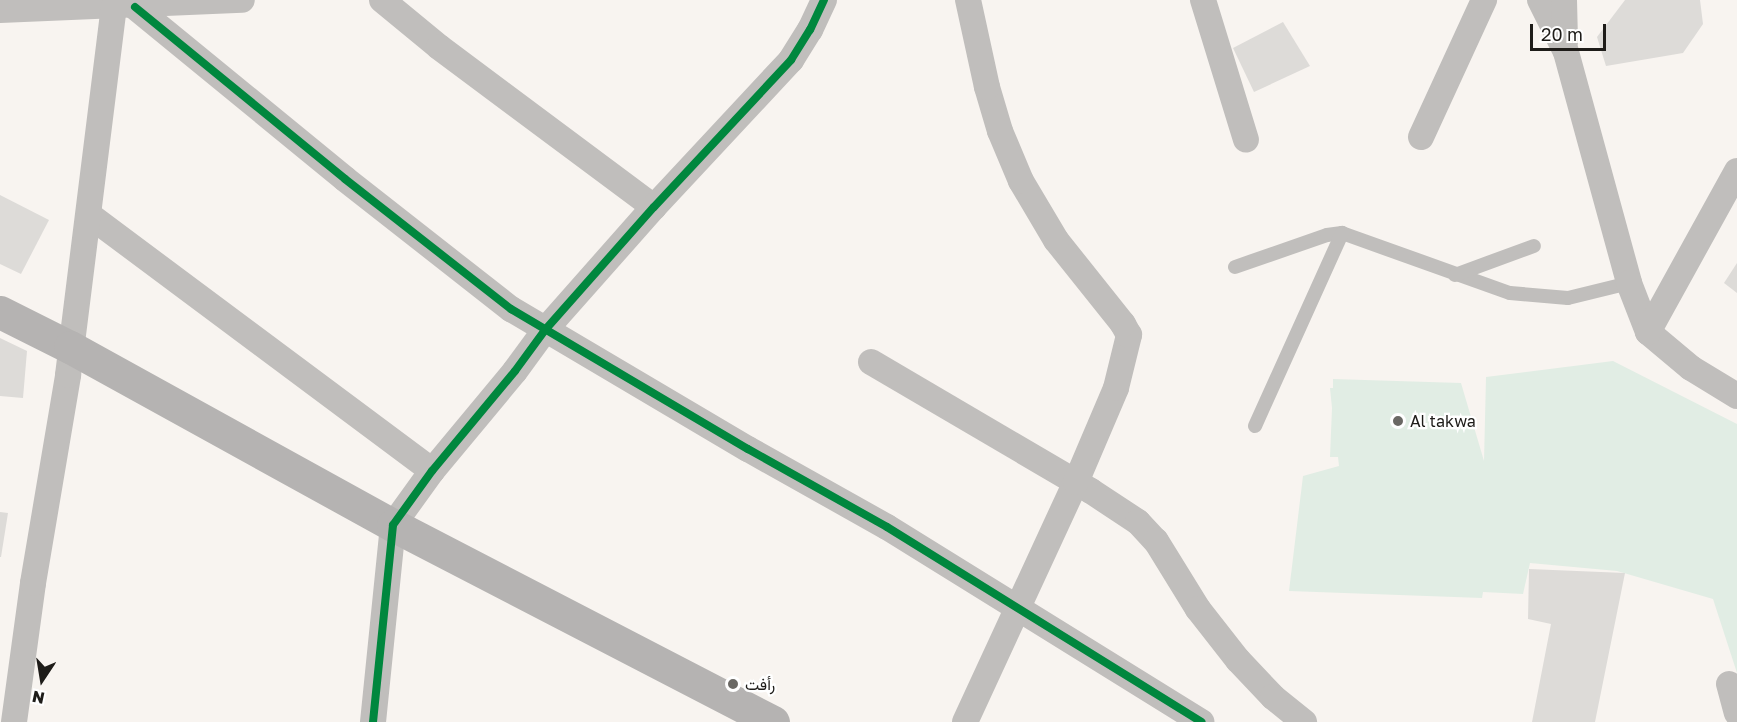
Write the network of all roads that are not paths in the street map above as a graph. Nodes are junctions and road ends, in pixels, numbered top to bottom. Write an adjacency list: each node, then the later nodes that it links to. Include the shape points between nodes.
1 (242, 0): 9 (street)
2 (382, 0): 15 (street)
3 (824, 0): 15 (street, via 791,60)
4 (968, 0): 30 (street, via 987,87 1021,181 1056,240 1129,335 1116,388)
5 (1203, 0): 13 (street)
6 (1484, 0): 12 (street)
7 (1540, 0): 11 (street)
8 (1564, 0): 11 (street)
9 (125, 7): 10 (street); 16 (street); 23 (street, via 511,309)
10 (0, 10)
11 (1566, 52): 21 (street)
12 (1421, 137)
13 (1246, 140)
14 (1737, 171): 24 (street)
15 (654, 207): 23 (street)
16 (89, 215): 25 (street); 29 (street)
17 (1342, 232): 19 (lane); 20 (lane); 28 (lane)
18 (1534, 246): 20 (lane)
19 (1235, 267)
20 (1455, 275): 21 (lane, via 1510,293 1568,298)
21 (1629, 283): 24 (street)
22 (0, 312): 25 (main road)
23 (545, 330): 29 (street); 32 (street, via 887,527)
24 (1648, 332): 27 (street, via 1676,357)
25 (70, 347): 31 (main road); 35 (street)
26 (871, 362): 30 (street)
27 (1737, 396)
28 (1255, 426)
29 (432, 471): 31 (street)
30 (1076, 483): 32 (street); 40 (street, via 1138,522 1156,541 1198,609 1238,660 1272,697)
31 (393, 525): 36 (street); 37 (main road)
32 (1018, 608): 38 (street); 39 (street)
33 (1729, 684): 34 (street)
34 (1737, 713)
35 (14, 722)
36 (373, 722)
37 (773, 722)
38 (965, 722)
39 (1201, 722)
40 (1304, 722)

